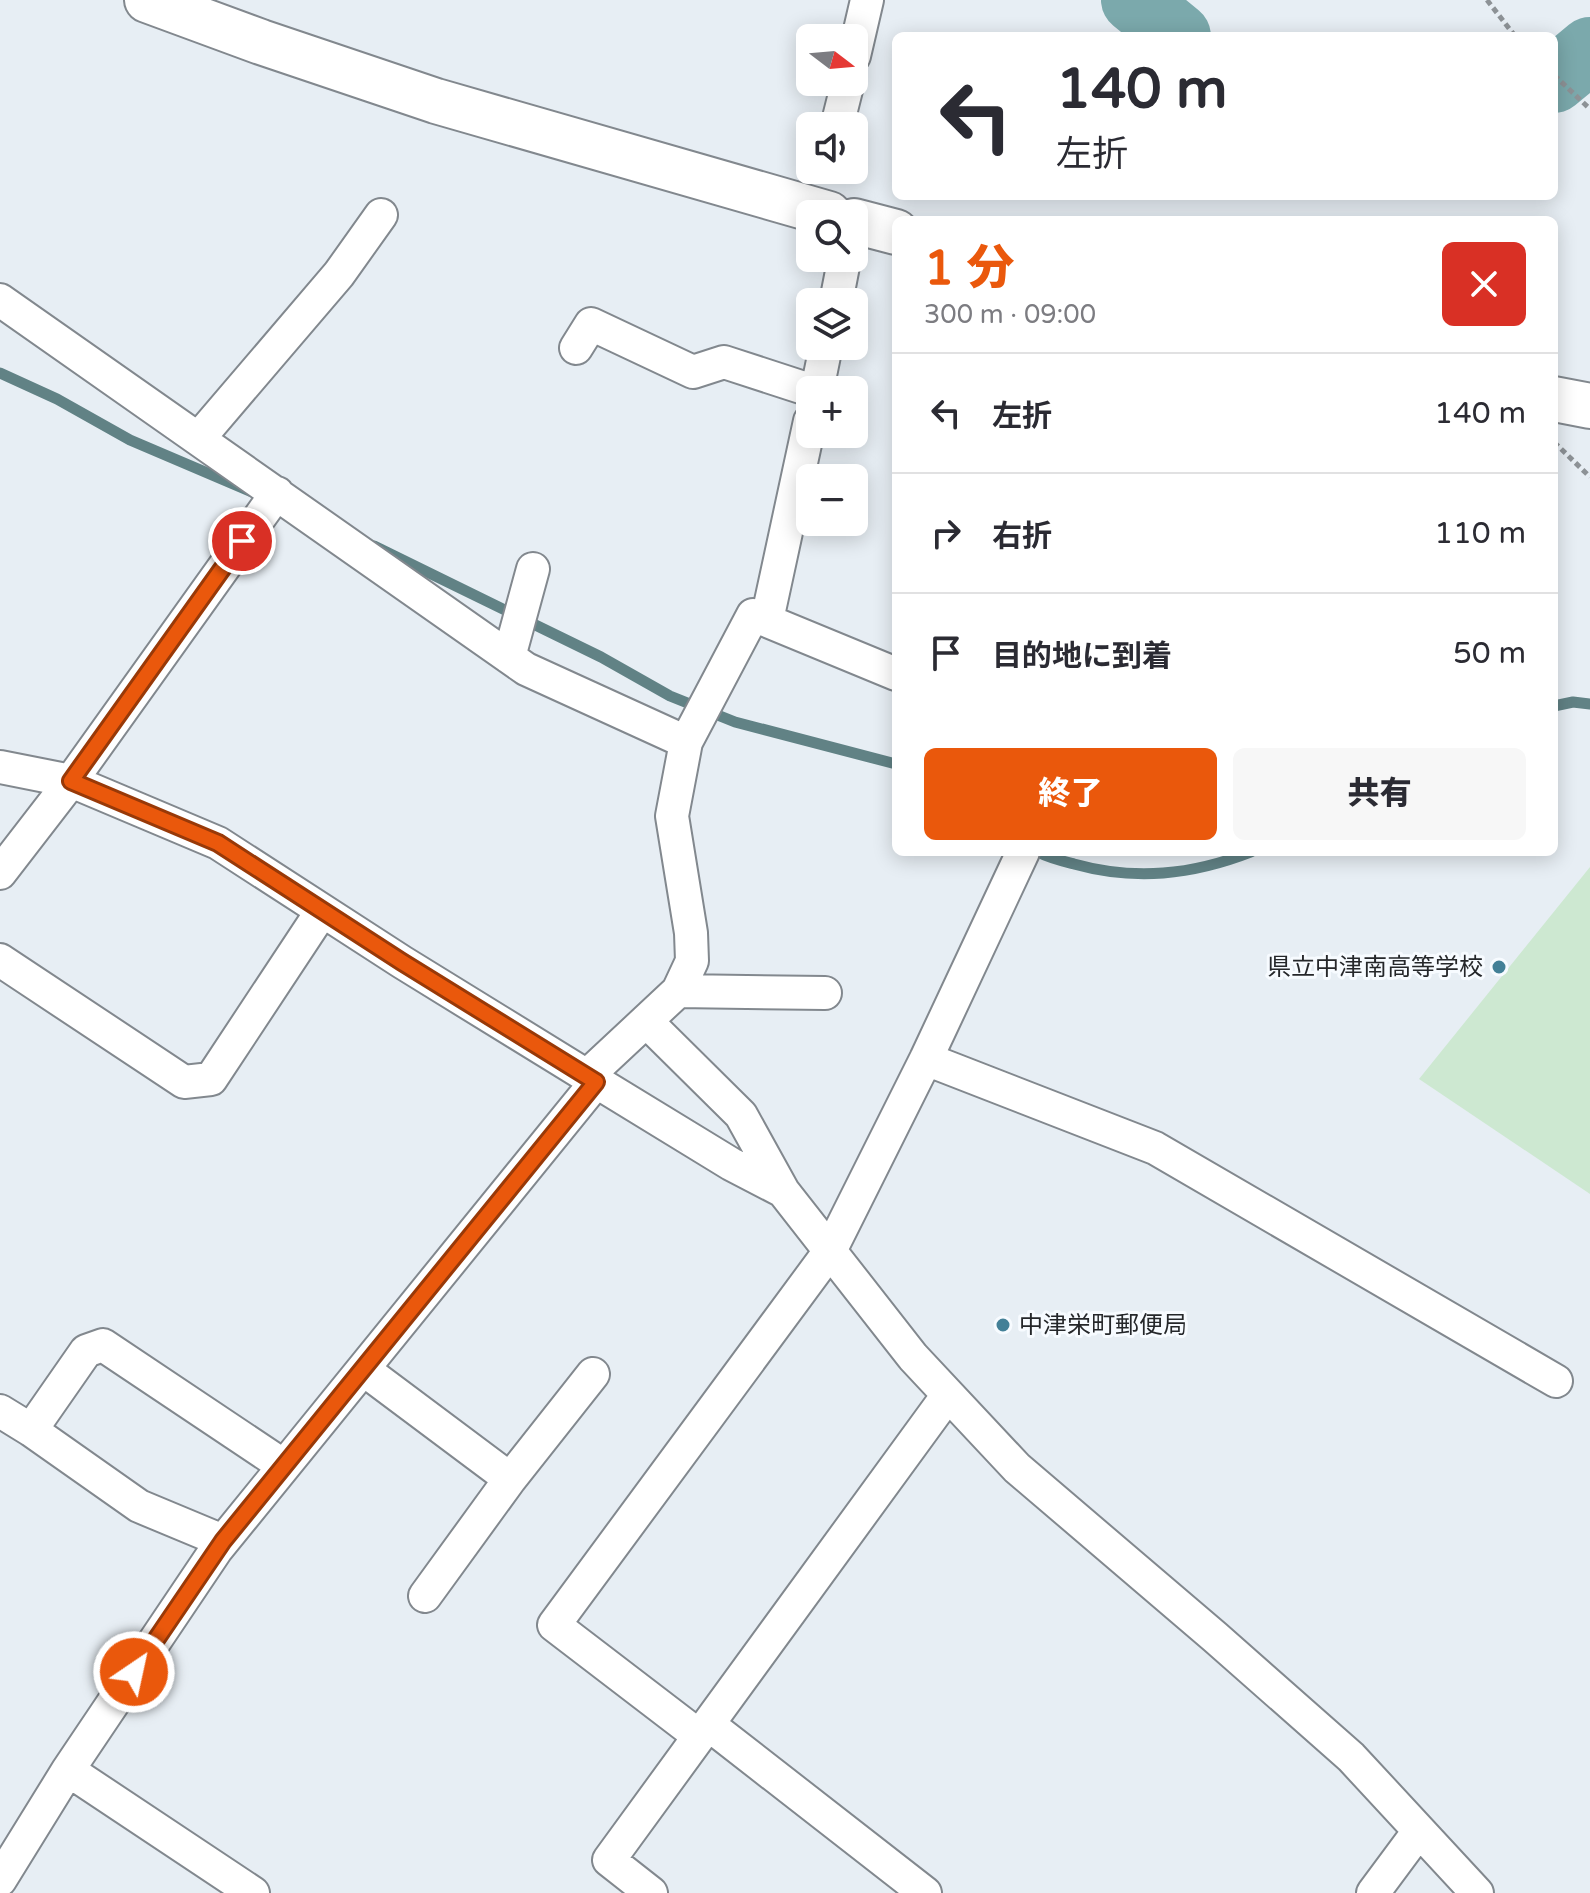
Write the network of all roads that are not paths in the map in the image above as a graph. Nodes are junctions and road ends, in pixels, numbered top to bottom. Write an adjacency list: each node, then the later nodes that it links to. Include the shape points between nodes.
1 (147, 0): 4 (street, via 436,101)
2 (867, 0): 3 (street)
3 (861, 24)
4 (796, 205)
5 (381, 215): 13 (street, via 339,274)
6 (892, 233): 7 (street)
7 (868, 237)
8 (0, 300): 13 (street)
9 (576, 348): 10 (street, via 591,324 693,372 724,362)
10 (796, 385)
11 (1558, 400): 12 (street)
12 (1590, 406)
13 (199, 438): 15 (street)
14 (804, 448): 17 (street)
15 (277, 493): 18 (street); 22 (street)
16 (533, 569): 18 (street)
17 (767, 620): 19 (street); 20 (street, via 753,615)
18 (509, 657): 20 (street)
19 (892, 672)
20 (686, 742): 27 (street, via 672,816 692,961)
21 (0, 767): 22 (street)
22 (71, 781): 24 (street); 25 (street, via 218,843)
23 (1021, 856): 30 (street)
24 (0, 873)
25 (322, 911): 26 (street, via 211,1079 184,1082); 31 (street)
26 (0, 960)
27 (678, 991): 28 (street); 29 (street)
28 (825, 993)
29 (646, 1021): 31 (street); 32 (street, via 741,1115)
30 (926, 1059): 33 (street); 36 (street, via 1155,1148)
31 (591, 1079): 32 (street); 34 (street)
32 (783, 1191): 33 (street)
33 (830, 1251): 37 (street); 44 (street, via 554,1625)
34 (363, 1369): 40 (street); 41 (street)
35 (593, 1374): 41 (street)
36 (1556, 1381)
37 (948, 1395): 44 (street); 46 (street, via 1017,1468 1351,1757)
38 (0, 1411): 39 (street)
39 (31, 1430): 40 (street, via 86,1351 103,1345); 42 (street, via 139,1506)
40 (284, 1466): 42 (street)
41 (510, 1479): 43 (street)
42 (223, 1541): 45 (street)
43 (425, 1596)
44 (704, 1730): 49 (street, via 609,1860); 50 (street)
45 (68, 1770): 47 (street); 48 (street)
46 (1419, 1831): 51 (street); 52 (street)
47 (0, 1880)
48 (253, 1893)
49 (651, 1893)
50 (925, 1893)
51 (1373, 1893)
52 (1477, 1893)

